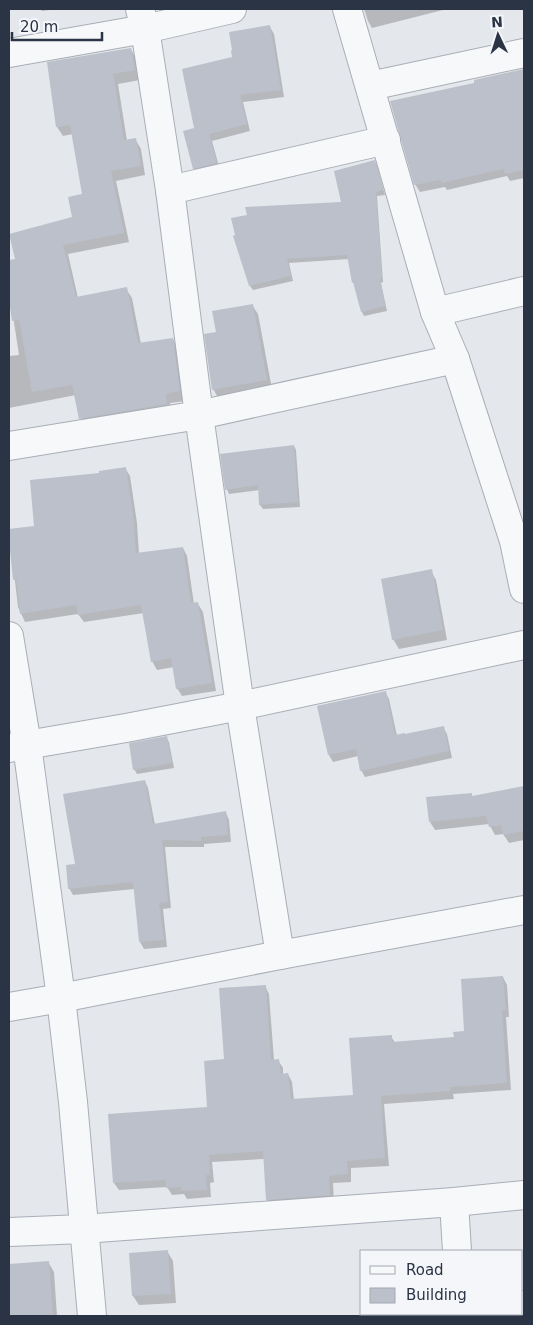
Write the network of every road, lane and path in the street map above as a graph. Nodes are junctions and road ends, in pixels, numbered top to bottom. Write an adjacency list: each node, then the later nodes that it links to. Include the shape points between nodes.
1 (232, 9): 3 (street)
2 (347, 9): 6 (street)
3 (142, 19): 4 (street); 8 (street)
4 (9, 53)
5 (524, 53): 6 (street)
6 (370, 86): 7 (street)
7 (386, 140): 8 (street); 10 (street)
8 (170, 190): 12 (street)
9 (524, 291): 10 (street)
10 (435, 312): 11 (street)
11 (455, 359): 12 (street); 14 (street)
12 (200, 415): 13 (street); 18 (street)
13 (9, 446)
14 (519, 540): 15 (street)
15 (524, 589)
16 (9, 636): 19 (street)
17 (524, 645): 18 (street)
18 (240, 706): 19 (street); 21 (street)
19 (18, 746): 22 (street)
20 (524, 910): 21 (street)
21 (280, 955): 22 (street)
22 (61, 998): 23 (street); 26 (street)
23 (9, 1007)
24 (524, 1195): 25 (street)
25 (454, 1202): 26 (street); 28 (street)
26 (83, 1229): 27 (street); 30 (street)
27 (9, 1232)
28 (457, 1250)
29 (420, 1315): 31 (street)
30 (92, 1316)
31 (405, 1316)

